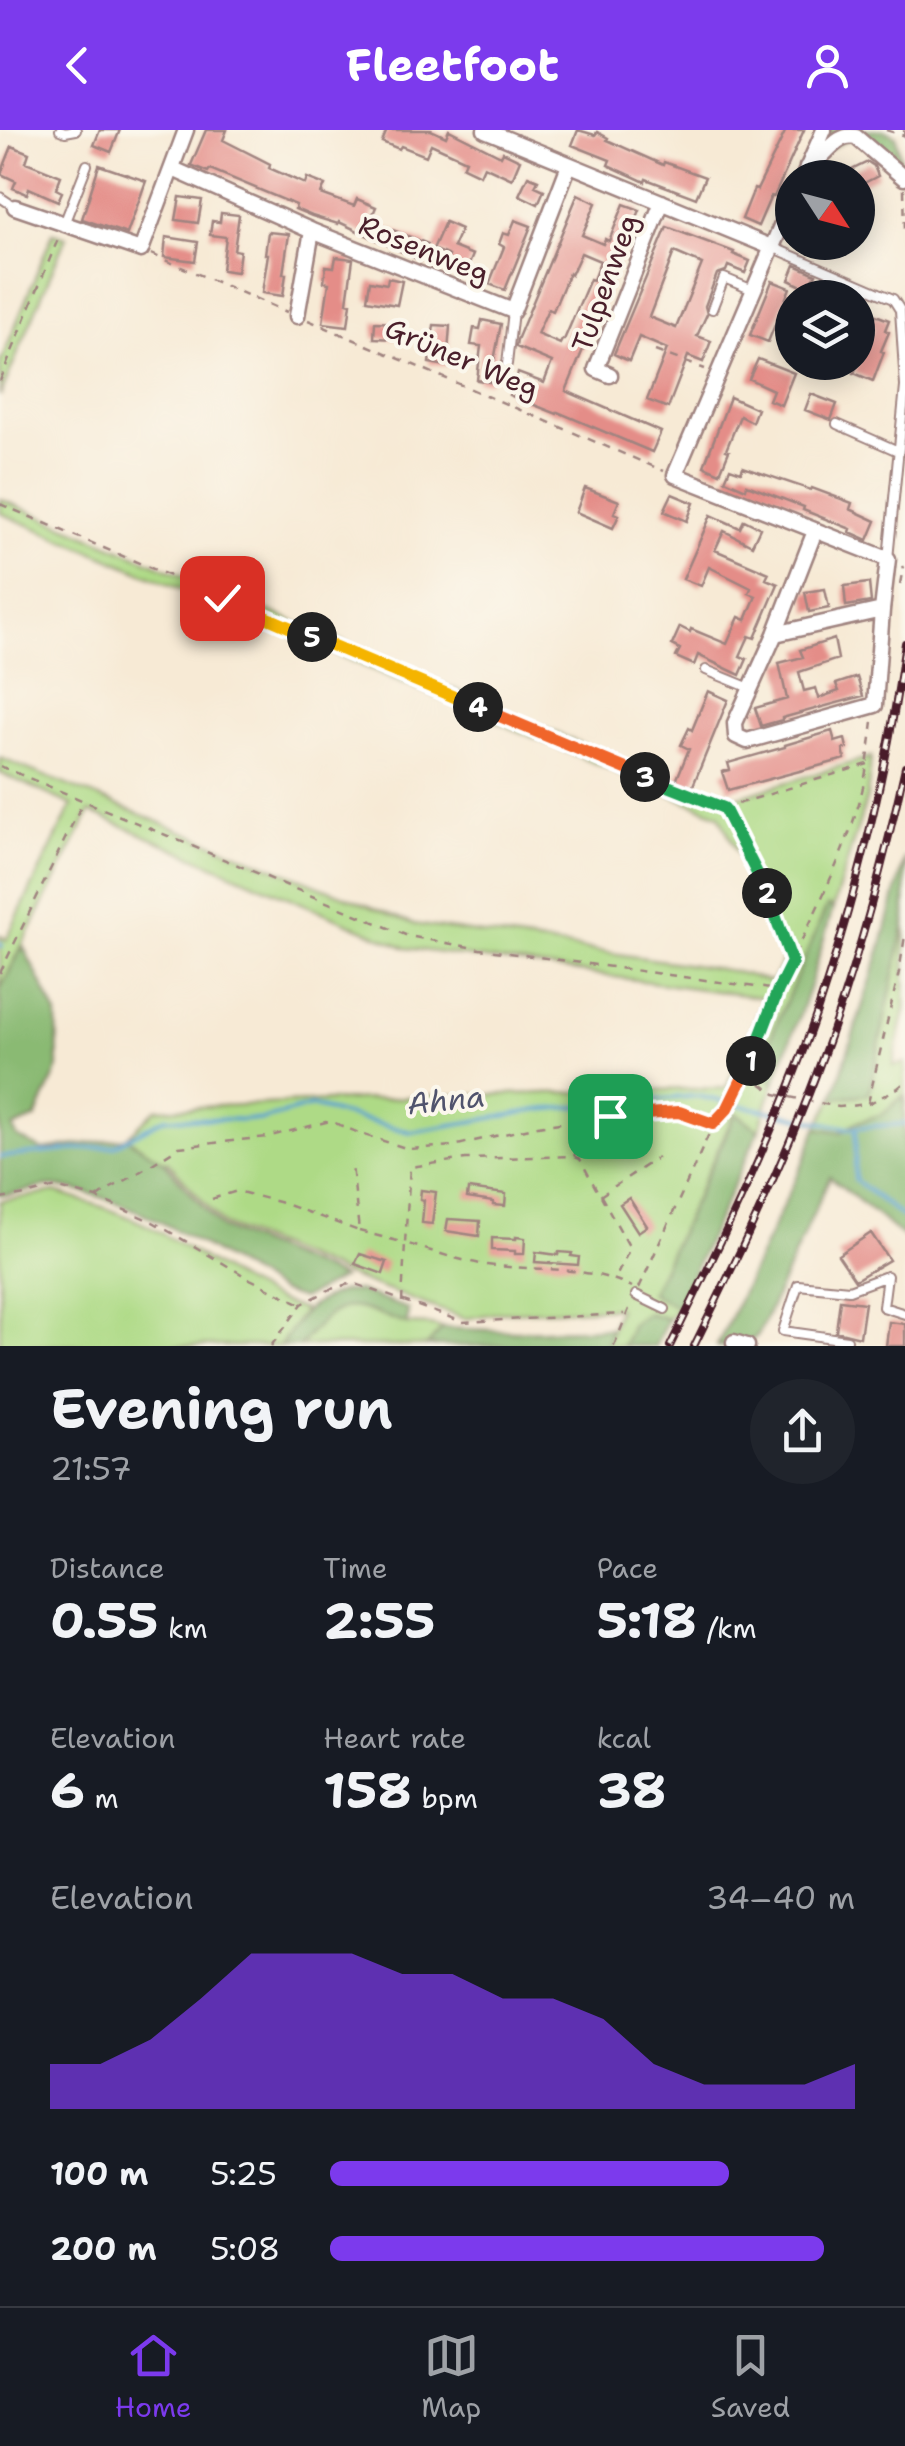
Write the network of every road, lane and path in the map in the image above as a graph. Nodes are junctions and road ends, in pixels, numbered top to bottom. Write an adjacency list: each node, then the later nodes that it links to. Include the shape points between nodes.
1 (60, 130): 2 (lane)
2 (76, 130)
3 (186, 130): 13 (street)
4 (485, 130): 12 (street)
5 (824, 130): 9 (street)
6 (886, 130): 8 (path)
7 (904, 130): 8 (path, bridge)
8 (905, 139)
9 (810, 160)
10 (820, 160): 14 (street, via 849,134)
11 (88, 165): 18 (lane)
12 (569, 165): 16 (street); 26 (street, Rosenweg)
13 (173, 169): 19 (street, Rosenweg); 23 (street)
14 (904, 178): 20 (path)
15 (0, 197): 17 (lane)
16 (662, 202): 22 (street); 31 (street, Tulpenweg, via 596,370)
17 (15, 207): 18 (street)
18 (64, 224): 23 (street); 32 (path)
19 (312, 231): 26 (street, Rosenweg); 27 (street)
20 (905, 233)
21 (775, 239): 22 (street)
22 (772, 246): 24 (street); 33 (lane, via 893,299 900,310)
23 (140, 250): 27 (path, Grüner Weg)
24 (754, 290): 25 (lane, via 724,278); 30 (street)
25 (712, 309)
26 (513, 311): 29 (lane)
27 (297, 316): 36 (path, Grüner Weg)
28 (655, 351): 30 (path)
29 (507, 364)
30 (718, 374): 36 (street)
31 (610, 375)
32 (0, 381)
33 (905, 386): 35 (lane)
34 (837, 424): 35 (lane)
35 (898, 451): 39 (lane)
36 (675, 475): 38 (street)
37 (0, 504): 50 (path)
38 (814, 530): 39 (street); 43 (street)
39 (888, 559): 42 (street)
40 (904, 568): 41 (path)
41 (900, 584)
42 (882, 610): 43 (street); 46 (street)
43 (775, 634): 45 (street)
44 (706, 670): 45 (lane)
45 (750, 688): 46 (street, via 736,723 736,736 746,741)
46 (875, 705): 47 (path)
47 (868, 764): 50 (path); 52 (path, via 855,817)
48 (0, 766): 49 (path)
49 (84, 801): 55 (path); 56 (path, via 408,936)
50 (724, 808): 52 (path)
51 (905, 936): 54 (path)
52 (792, 962): 56 (path)
53 (905, 970): 54 (path)
54 (899, 972): 59 (path)
55 (0, 973)
56 (778, 990): 57 (path)
57 (746, 1074): 59 (path, via 775,1094 839,1106); 61 (path)
58 (905, 1082): 59 (path)
59 (868, 1104)
60 (600, 1117): 61 (path, via 679,1112); 62 (path); 66 (path, via 409,1150 330,1120 267,1137 180,1148)
61 (713, 1124): 73 (path)
62 (574, 1156): 65 (path); 70 (path, via 410,1167)
63 (658, 1157): 65 (path)
64 (352, 1165): 69 (path)
65 (600, 1196): 71 (path, via 630,1248)
66 (97, 1198): 68 (path, via 56,1188); 75 (path)
67 (212, 1198): 69 (path, via 238,1191)
68 (0, 1199)
69 (359, 1231): 70 (path)
70 (405, 1244): 71 (path, via 484,1264); 74 (path)
71 (615, 1279): 72 (path)
72 (626, 1284)
73 (636, 1295): 76 (lane)
74 (402, 1302): 75 (path, via 353,1284); 80 (path, via 463,1322 626,1314)
75 (302, 1304): 79 (path)
76 (665, 1309)
77 (905, 1314): 78 (lane, via 883,1307 887,1276 849,1290 798,1284 783,1330)
78 (846, 1340)
79 (271, 1346)
80 (614, 1346)

